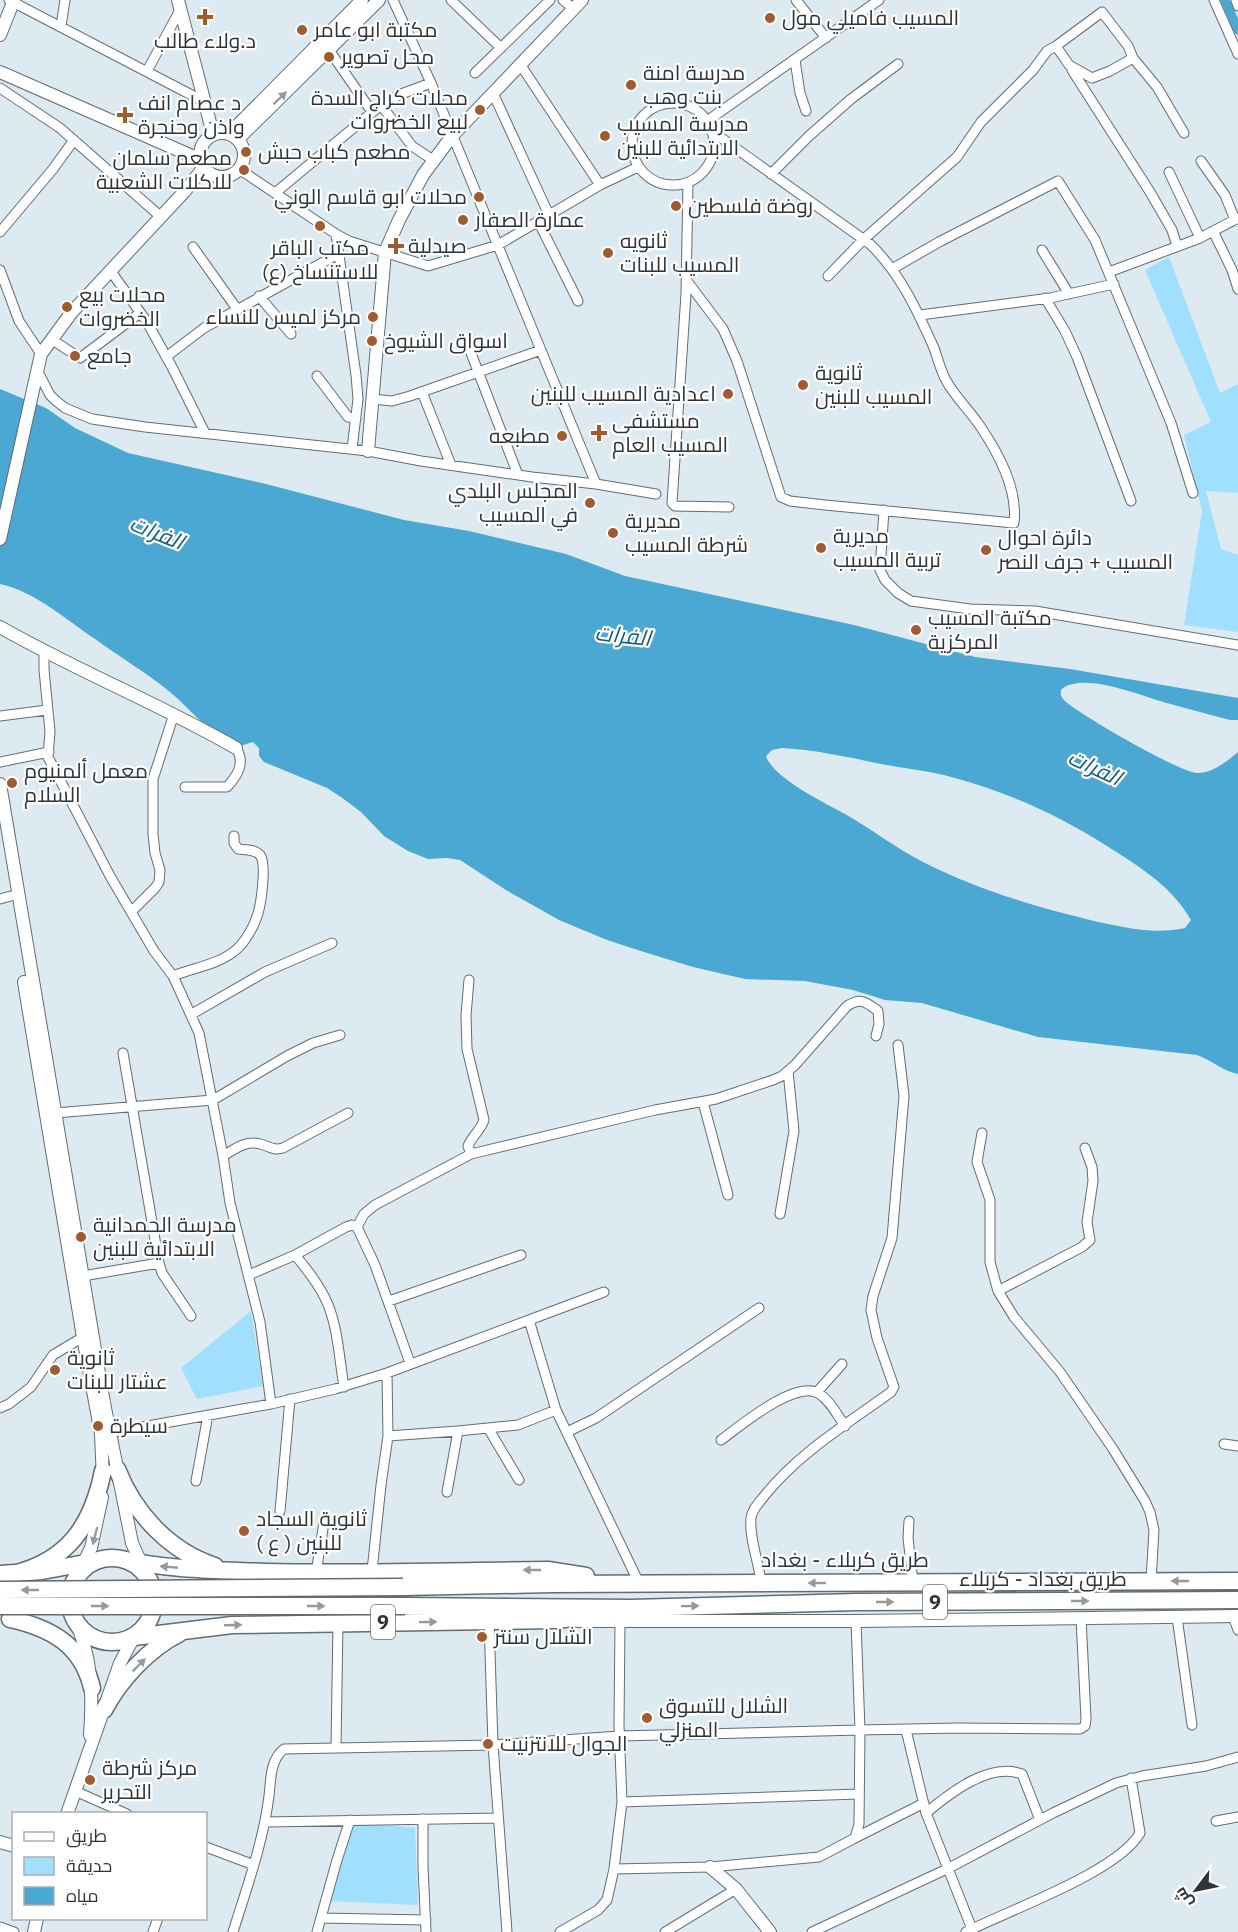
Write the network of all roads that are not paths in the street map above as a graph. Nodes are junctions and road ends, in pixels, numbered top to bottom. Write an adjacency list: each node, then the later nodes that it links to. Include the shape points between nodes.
1 (65, 0): 16 (street)
2 (362, 0): 43 (main road)
3 (379, 0): 21 (main road)
4 (393, 0): 31 (street)
5 (451, 0): 20 (street)
6 (550, 0): 20 (street)
7 (562, 0): 14 (street)
8 (796, 0): 18 (street)
9 (879, 0): 18 (street)
10 (1214, 0): 22 (street)
11 (1236, 0): 15 (street)
12 (12, 1): 16 (street); 17 (main road)
13 (179, 5): 28 (street); 34 (main road)
14 (578, 5): 25 (main road)
15 (1238, 6)
16 (61, 26): 28 (street)
17 (0, 35)
18 (826, 38): 24 (street)
19 (1056, 46): 23 (street, via 1102,12); 27 (street); 63 (street, via 981,122 957,157)
20 (501, 48): 30 (street)
21 (329, 50): 37 (street); 43 (main road, one-way to 21)
22 (1238, 54)
23 (1133, 57): 27 (street, via 1092,78); 41 (street, via 1157,87)
24 (795, 60): 36 (street); 38 (street)
25 (520, 64): 33 (main road); 53 (street)
26 (898, 64): 51 (street, via 808,136)
27 (1069, 65): 65 (street, via 1150,192)
28 (147, 71): 34 (street)
29 (0, 72): 47 (main road)
30 (475, 73)
31 (431, 83): 35 (street); 42 (street)
32 (0, 88): 44 (street)
33 (493, 93): 42 (main road); 55 (street)
34 (205, 102): 40 (main road)
35 (381, 105): 37 (street); 45 (street, via 412,146)
36 (806, 111)
37 (372, 112): 54 (street)
38 (707, 121): 39 (street); 48 (street, via 684,104 656,106 636,125 632,153)
39 (712, 132): 51 (street); 52 (street, via 714,153 710,162 705,171)
40 (213, 134): 43 (main road); 47 (main road, via 202,146)
41 (1184, 134)
42 (452, 136): 45 (main road); 64 (street)
43 (233, 137): 49 (main road, via 244,154)
44 (74, 140): 56 (street); 60 (street)
45 (434, 160): 68 (main road)
46 (1201, 161): 57 (street)
47 (202, 163): 49 (main road, via 209,173 225,177); 56 (main road, via 185,191)
48 (638, 166): 52 (street, via 655,182 677,186); 53 (street)
49 (239, 169): 54 (street)
50 (1169, 172): 62 (street)
51 (771, 174): 63 (street)
52 (688, 183): 75 (street)
53 (600, 185): 55 (street)
54 (275, 193): 61 (street)
55 (549, 215): 58 (street)
56 (160, 216): 72 (main road)
57 (1237, 219): 59 (street)
58 (538, 221): 64 (street); 83 (street)
59 (1213, 231): 62 (street); 77 (street)
60 (0, 232)
61 (336, 234): 68 (street); 69 (street)
62 (1200, 238): 65 (street)
63 (864, 239): 70 (street); 74 (street)
64 (498, 244): 68 (street, via 428,266); 90 (street)
65 (1177, 246): 73 (street)
66 (193, 248): 84 (street)
67 (1042, 250): 79 (street)
68 (385, 252): 97 (main road)
69 (338, 254): 80 (street); 98 (street, via 356,375)
70 (892, 269): 73 (street, via 1058,181 1095,240); 86 (street)
71 (0, 270): 78 (street)
72 (110, 270): 85 (street); 88 (main road)
73 (1108, 272): 76 (street)
74 (828, 276)
75 (687, 281): 108 (street, via 672,503); 109 (street, via 728,340 781,497)
76 (1114, 284): 79 (street); 105 (street, via 1171,423)
77 (1238, 289)
78 (9, 294): 82 (street); 91 (street, via 19,321)
79 (1069, 294): 81 (street)
80 (259, 296): 84 (street); 87 (street)
81 (1045, 298): 86 (street); 107 (street, via 1077,357)
82 (0, 300)
83 (578, 301)
84 (237, 309): 92 (street)
85 (140, 313): 88 (street, via 80,358); 92 (street)
86 (920, 315): 109 (street, via 947,381 981,426 1011,484 1016,507 1014,523)
87 (291, 334)
88 (51, 339): 91 (main road)
89 (469, 348): 94 (street)
90 (541, 350): 94 (street); 104 (street)
91 (41, 354): 93 (main road)
92 (166, 357): 99 (street)
93 (36, 369): 99 (street, via 55,400 92,419); 110 (main road)
94 (477, 373): 96 (street); 103 (street)
95 (317, 376): 98 (street, via 348,417)
96 (422, 392): 97 (street, via 392,401); 102 (street)
97 (373, 399): 101 (main road)
98 (356, 418): 100 (street)
99 (205, 433): 100 (street)
100 (352, 449): 101 (street)
101 (368, 451): 102 (street)
102 (451, 465): 103 (street)
103 (518, 475): 104 (street)
104 (596, 484): 106 (street)
105 (1193, 493)
106 (656, 494)
107 (1131, 501)
108 (729, 507)
109 (884, 510): 112 (street, via 880,570 898,593 911,601 970,609 1035,611)
110 (0, 539)
111 (0, 627): 113 (main road)
112 (1238, 645)
113 (44, 652): 114 (street); 115 (main road)
114 (47, 710): 116 (street); 118 (street)
115 (174, 714): 117 (main road); 125 (street, via 153,779 153,834 159,882)
116 (0, 716)
117 (236, 748): 121 (street, via 240,767 227,787)
118 (49, 752): 119 (street); 125 (street, via 48,757)
119 (0, 762)
120 (0, 784): 138 (main road)
121 (185, 788)
122 (0, 835): 124 (main road)
123 (234, 836): 127 (street, via 238,849 252,851 262,861 257,918 239,947 224,960)
124 (5, 898): 158 (main road)
125 (131, 912): 127 (street)
126 (332, 943): 129 (street, via 265,972)
127 (174, 976): 129 (street)
128 (469, 980): 142 (street, via 466,1050 484,1120 471,1137)
129 (192, 1014): 135 (street)
130 (340, 1035): 135 (street, via 287,1056)
131 (876, 1036): 134 (street, via 878,1011 866,1001 855,1001)
132 (897, 1045): 169 (street, via 904,1096 892,1238 871,1310 876,1338 894,1387)
133 (123, 1053): 137 (street)
134 (788, 1071): 136 (street, via 745,1091); 145 (street, via 794,1131)
135 (213, 1100): 137 (street); 143 (street)
136 (703, 1101): 142 (street); 144 (street)
137 (132, 1107): 138 (street); 149 (street)
138 (55, 1113): 151 (main road)
139 (348, 1113): 143 (street, via 283,1148 274,1150 252,1142)
140 (982, 1133): 152 (street, via 977,1162 990,1200 990,1262)
141 (1085, 1148): 152 (street, via 1093,1181 1087,1222 1090,1240)
142 (471, 1154): 146 (street, via 375,1205)
143 (223, 1156): 150 (street, via 230,1203)
144 (728, 1195)
145 (780, 1214)
146 (357, 1227): 147 (street, via 346,1227); 154 (street)
147 (295, 1255): 150 (street); 162 (street, via 311,1275 333,1318)
148 (521, 1255): 154 (street)
149 (159, 1263): 151 (street); 156 (street)
150 (249, 1275): 165 (street, via 261,1322)
151 (83, 1276): 173 (main road)
152 (998, 1291): 193 (street, via 1014,1317 1060,1372 1145,1502 1154,1530)
153 (604, 1292): 157 (street)
154 (388, 1301): 159 (street)
155 (759, 1308): 172 (street, via 596,1418)
156 (191, 1316)
157 (529, 1320): 159 (street); 167 (street)
158 (83, 1337): 166 (street, via 53,1355 31,1387); 173 (main road)
159 (410, 1363): 161 (street)
160 (842, 1364): 163 (street)
161 (387, 1373): 162 (street); 174 (street)
162 (344, 1386): 164 (street)
163 (816, 1392): 169 (street); 175 (street, via 795,1393 771,1405)
164 (290, 1399): 165 (street); 182 (street)
165 (271, 1404): 168 (street)
166 (0, 1408)
167 (556, 1410): 170 (street, via 518,1425); 172 (street)
168 (208, 1415): 173 (street); 180 (street)
169 (845, 1426): 197 (street, via 790,1466 755,1508 751,1518)
170 (488, 1428): 171 (street); 179 (street)
171 (458, 1431): 174 (street); 181 (street)
172 (567, 1432): 196 (street)
173 (106, 1433): 178 (main road)
174 (388, 1436): 189 (street)
175 (721, 1440)
176 (1224, 1444): 177 (street)
177 (1238, 1446)
178 (110, 1470): 186 (main road); 187 (main road, one-way to 187); 188 (highway, via 166,1538 207,1563); 191 (highway, via 88,1517 68,1545 51,1560)
179 (519, 1480)
180 (196, 1481)
181 (447, 1492)
182 (280, 1511)
183 (909, 1521): 195 (street)
184 (324, 1522): 190 (street)
185 (121, 1559): 186 (highway, 9); 187 (highway, 9); 192 (highway, via 138,1567)
186 (141, 1563): 188 (highway, 9, one-way to 186); 192 (main road)
187 (88, 1566): 191 (highway, 9); 215 (highway, via 72,1586 70,1598 71,1609)
188 (236, 1571): 190 (highway, 9)
189 (372, 1571): 190 (highway, 9); 196 (highway, 9, one-way to 189, via 548,1570)
190 (316, 1573)
191 (6, 1574)
192 (149, 1581): 216 (highway, via 154,1598 151,1616)
193 (1151, 1581): 194 (highway, طريق كربلاء - بغداد / 9, one-way to 193); 195 (highway, طريق كربلاء - بغداد / 9)
194 (1238, 1581)
195 (913, 1582): 198 (highway, طريق كربلاء - بغداد / 9, one-way to 198)
196 (635, 1583): 197 (highway, طريق كربلاء - بغداد / 9); 199 (highway, 9, one-way to 199, bridge)
197 (756, 1583): 198 (highway, طريق كربلاء - بغداد / 9); 202 (highway, via 754,1595)
198 (786, 1583): 201 (highway, via 781,1593)
199 (0, 1590)
200 (1238, 1600): 201 (highway, طريق بغداد - كربلاء / 9, one-way to 200)
201 (786, 1604): 202 (highway, طريق بغداد - كربلاء / 9)
202 (746, 1605): 203 (highway, طريق بغداد - كربلاء / 9, one-way to 202)
203 (631, 1608): 204 (highway, 9, one-way to 203, bridge, via 405,1606); 208 (highway, 9)
204 (3, 1615): 215 (highway, 9); 217 (highway, via 44,1630 70,1646 84,1665)
205 (1236, 1616): 206 (main road); 214 (street)
206 (1177, 1617): 207 (main road); 219 (street)
207 (1081, 1618): 210 (main road); 221 (street, via 1085,1726 1080,1730)
208 (556, 1620): 209 (highway, 9); 211 (main road)
209 (489, 1621): 212 (highway, 9, one-way to 209); 223 (street)
210 (856, 1621): 211 (main road); 220 (street)
211 (620, 1622): 222 (street)
212 (338, 1623): 213 (highway, 9, one-way to 212); 224 (street)
213 (195, 1628): 216 (highway, 9); 218 (highway, one-way to 213, via 112,1694 162,1643)
214 (1238, 1630)
215 (84, 1631): 216 (highway, 9, via 113,1642); 217 (main road)
216 (134, 1636): 218 (main road)
217 (92, 1688): 225 (main road)
218 (104, 1710): 225 (main road)
219 (1192, 1725)
220 (860, 1730): 221 (street); 222 (street); 229 (street)
221 (906, 1730): 231 (street)
222 (619, 1736): 223 (street); 230 (street)
223 (493, 1744): 224 (street); 235 (street)
224 (336, 1747): 240 (street, via 284,1749 277,1754)
225 (87, 1754): 228 (main road)
226 (1238, 1757): 227 (street)
227 (1131, 1778): 238 (street); 251 (street, via 1140,1833 1135,1843 1092,1872)
228 (75, 1791): 232 (main road); 233 (street)
229 (859, 1794): 230 (street); 241 (street, via 860,1824)
230 (622, 1802): 246 (street)
231 (925, 1808): 238 (street, via 993,1772 1011,1770 1022,1774); 241 (street); 245 (street)
232 (68, 1812)
233 (122, 1812)
234 (1238, 1817): 239 (street)
235 (497, 1818): 236 (street); 256 (street)
236 (423, 1819): 237 (street); 249 (street)
237 (350, 1820): 240 (street); 248 (street)
238 (1040, 1820): 245 (street)
239 (1216, 1821)
240 (266, 1822): 243 (street)
241 (855, 1838): 244 (street, via 819,1857)
242 (207, 1847): 243 (street)
243 (254, 1865): 253 (street)
244 (710, 1867): 246 (street); 247 (main road)
245 (949, 1868): 251 (street); 260 (street)
246 (614, 1869): 257 (street, via 607,1900 598,1910)
247 (736, 1889): 258 (street); 259 (main road)
248 (321, 1918): 249 (street); 254 (street)
249 (426, 1920): 255 (street)
250 (0, 1927): 252 (street)
251 (969, 1930)
252 (14, 1932)
253 (233, 1932)
254 (317, 1932)
255 (426, 1932)
256 (507, 1932)
257 (560, 1932)
258 (665, 1932)
259 (770, 1932)
260 (812, 1932)

